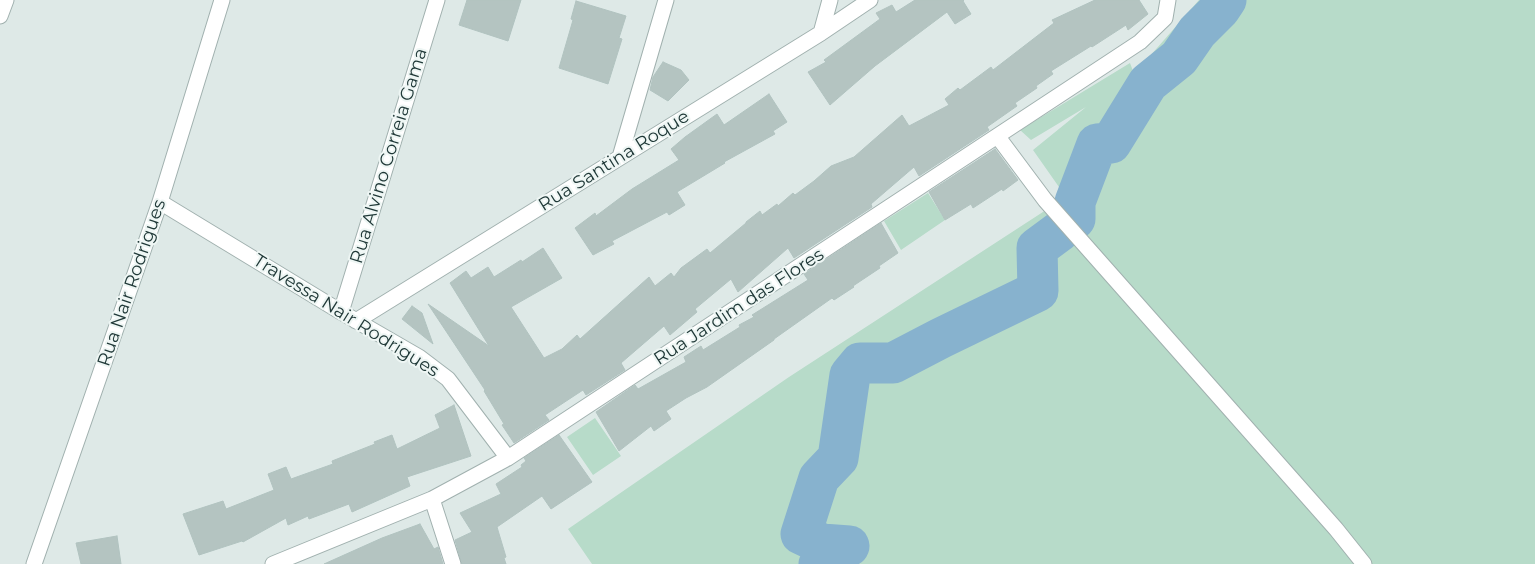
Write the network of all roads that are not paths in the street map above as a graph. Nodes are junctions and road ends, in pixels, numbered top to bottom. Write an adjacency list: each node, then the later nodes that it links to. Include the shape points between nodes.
1 (6, 0): 8 (street)
2 (222, 0): 12 (street, Rua Nair Rodrigues)
3 (437, 0): 13 (street, Rua Alvino Correia Gama)
4 (666, 0): 11 (street)
5 (830, 0): 9 (street)
6 (870, 0): 9 (street, Rua Santina Roque)
7 (1168, 0): 10 (street, Rua Jardim das Flores, via 1165,18 1140,42)
8 (0, 16)
9 (821, 33): 11 (street, Rua Santina Roque)
10 (998, 136): 15 (street, Rua Jardim das Flores); 20 (street, via 1045,200)
11 (620, 157): 14 (street, Rua Santina Roque)
12 (160, 202): 13 (street, Travessa Nair Rodrigues); 17 (street, Rua Nair Rodrigues)
13 (341, 312): 14 (street, Travessa Nair Rodrigues)
14 (356, 321): 15 (street, Travessa Nair Rodrigues, via 419,357 448,379)
15 (508, 458): 16 (street, Rua Jardim das Flores)
16 (432, 499): 18 (street, Rua Jardim das Flores); 19 (street)
17 (34, 564)
18 (273, 564)
19 (453, 564)
20 (1364, 564)

